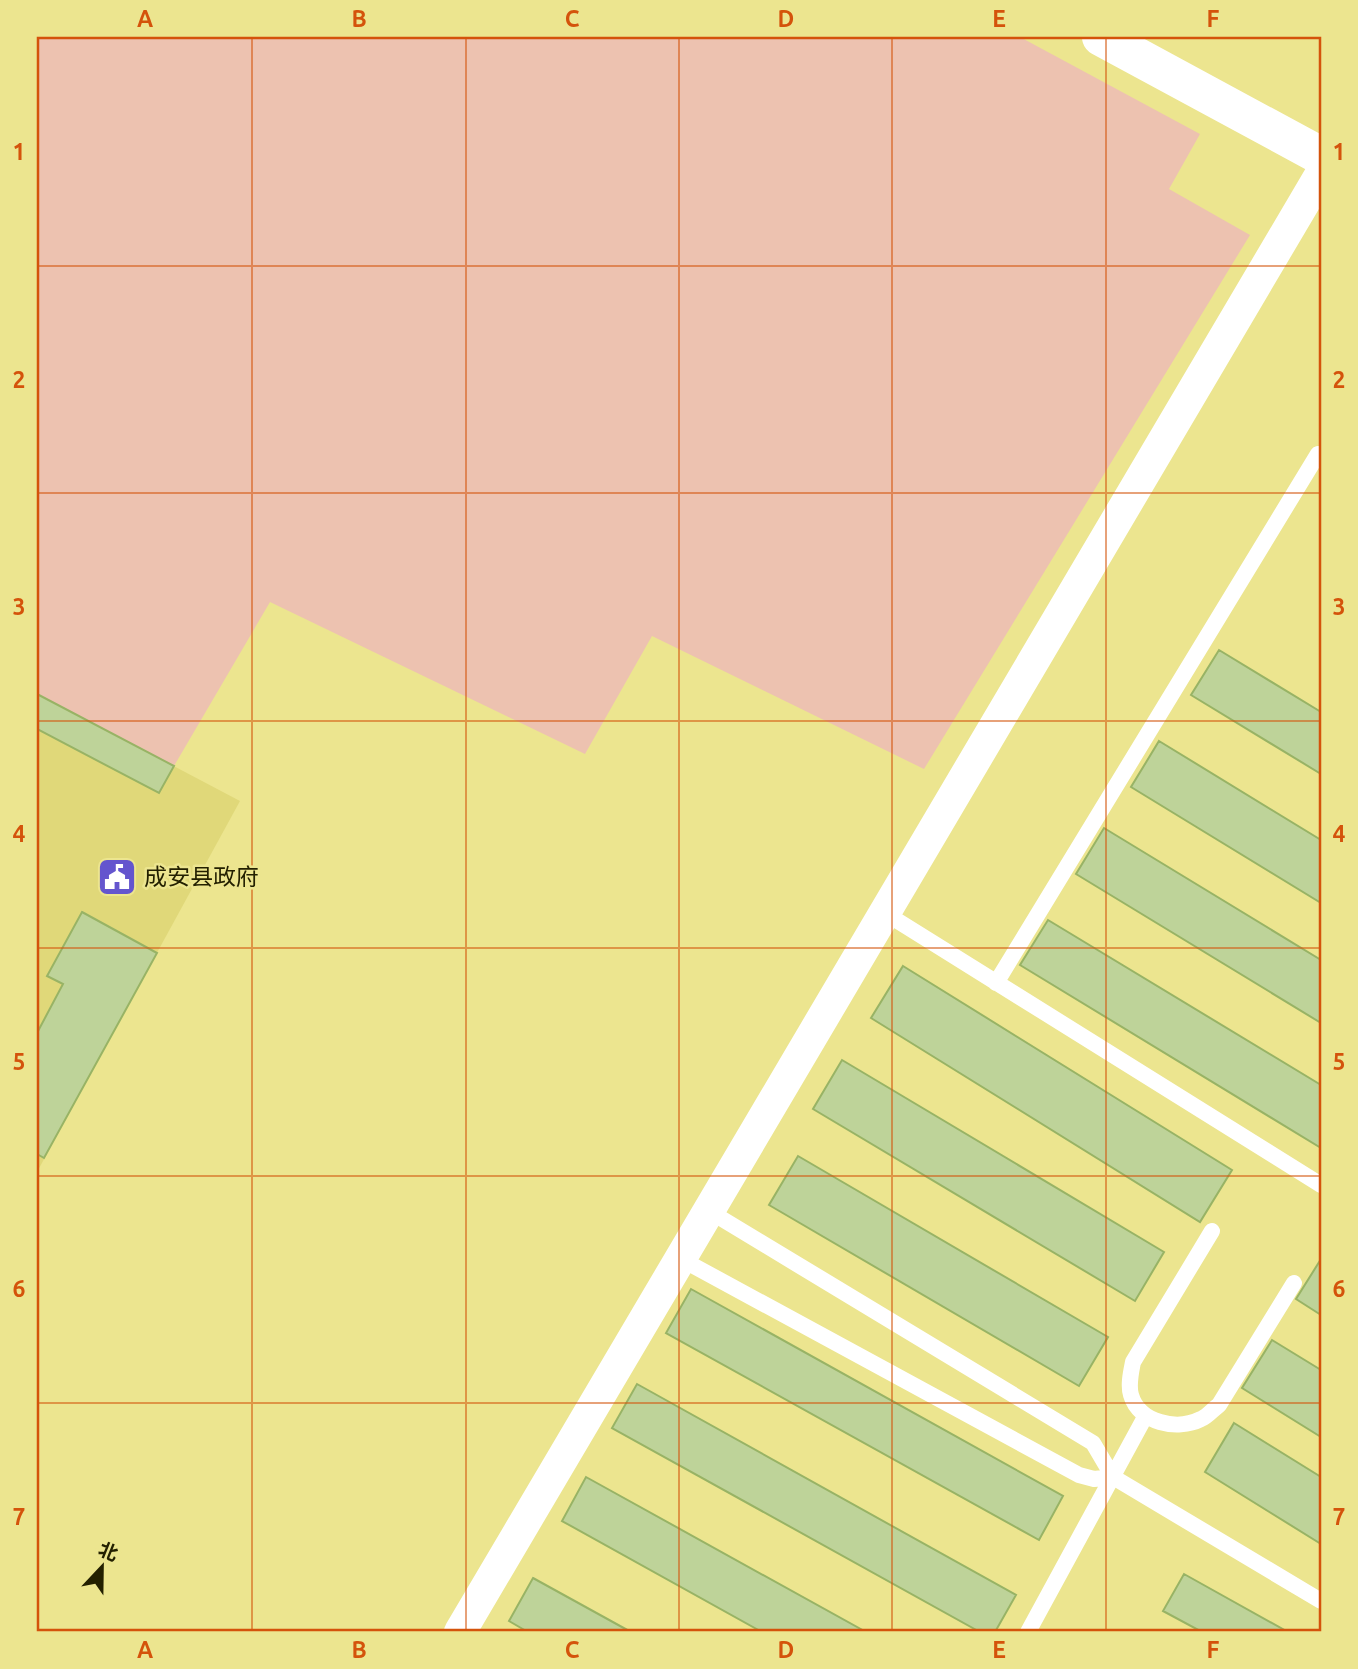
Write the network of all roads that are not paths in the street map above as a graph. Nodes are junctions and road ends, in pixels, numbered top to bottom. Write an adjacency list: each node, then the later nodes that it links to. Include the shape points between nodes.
1 (1101, 37): 2 (street)
2 (1321, 156)
3 (1321, 174): 5 (street)
4 (1321, 456): 6 (lane, via 1318,454)
5 (885, 914): 6 (lane); 8 (street)
6 (996, 983): 7 (lane)
7 (1321, 1185)
8 (709, 1211): 10 (street); 13 (lane, via 1093,1443)
9 (1212, 1231): 12 (lane, via 1133,1362 1130,1394)
10 (681, 1259): 13 (lane, via 1079,1475); 15 (street)
11 (1294, 1283): 12 (lane, via 1219,1405 1201,1419 1184,1423 1163,1424)
12 (1145, 1417): 13 (lane)
13 (1112, 1477): 14 (lane); 16 (lane)
14 (1321, 1601)
15 (460, 1632)
16 (1028, 1632)

